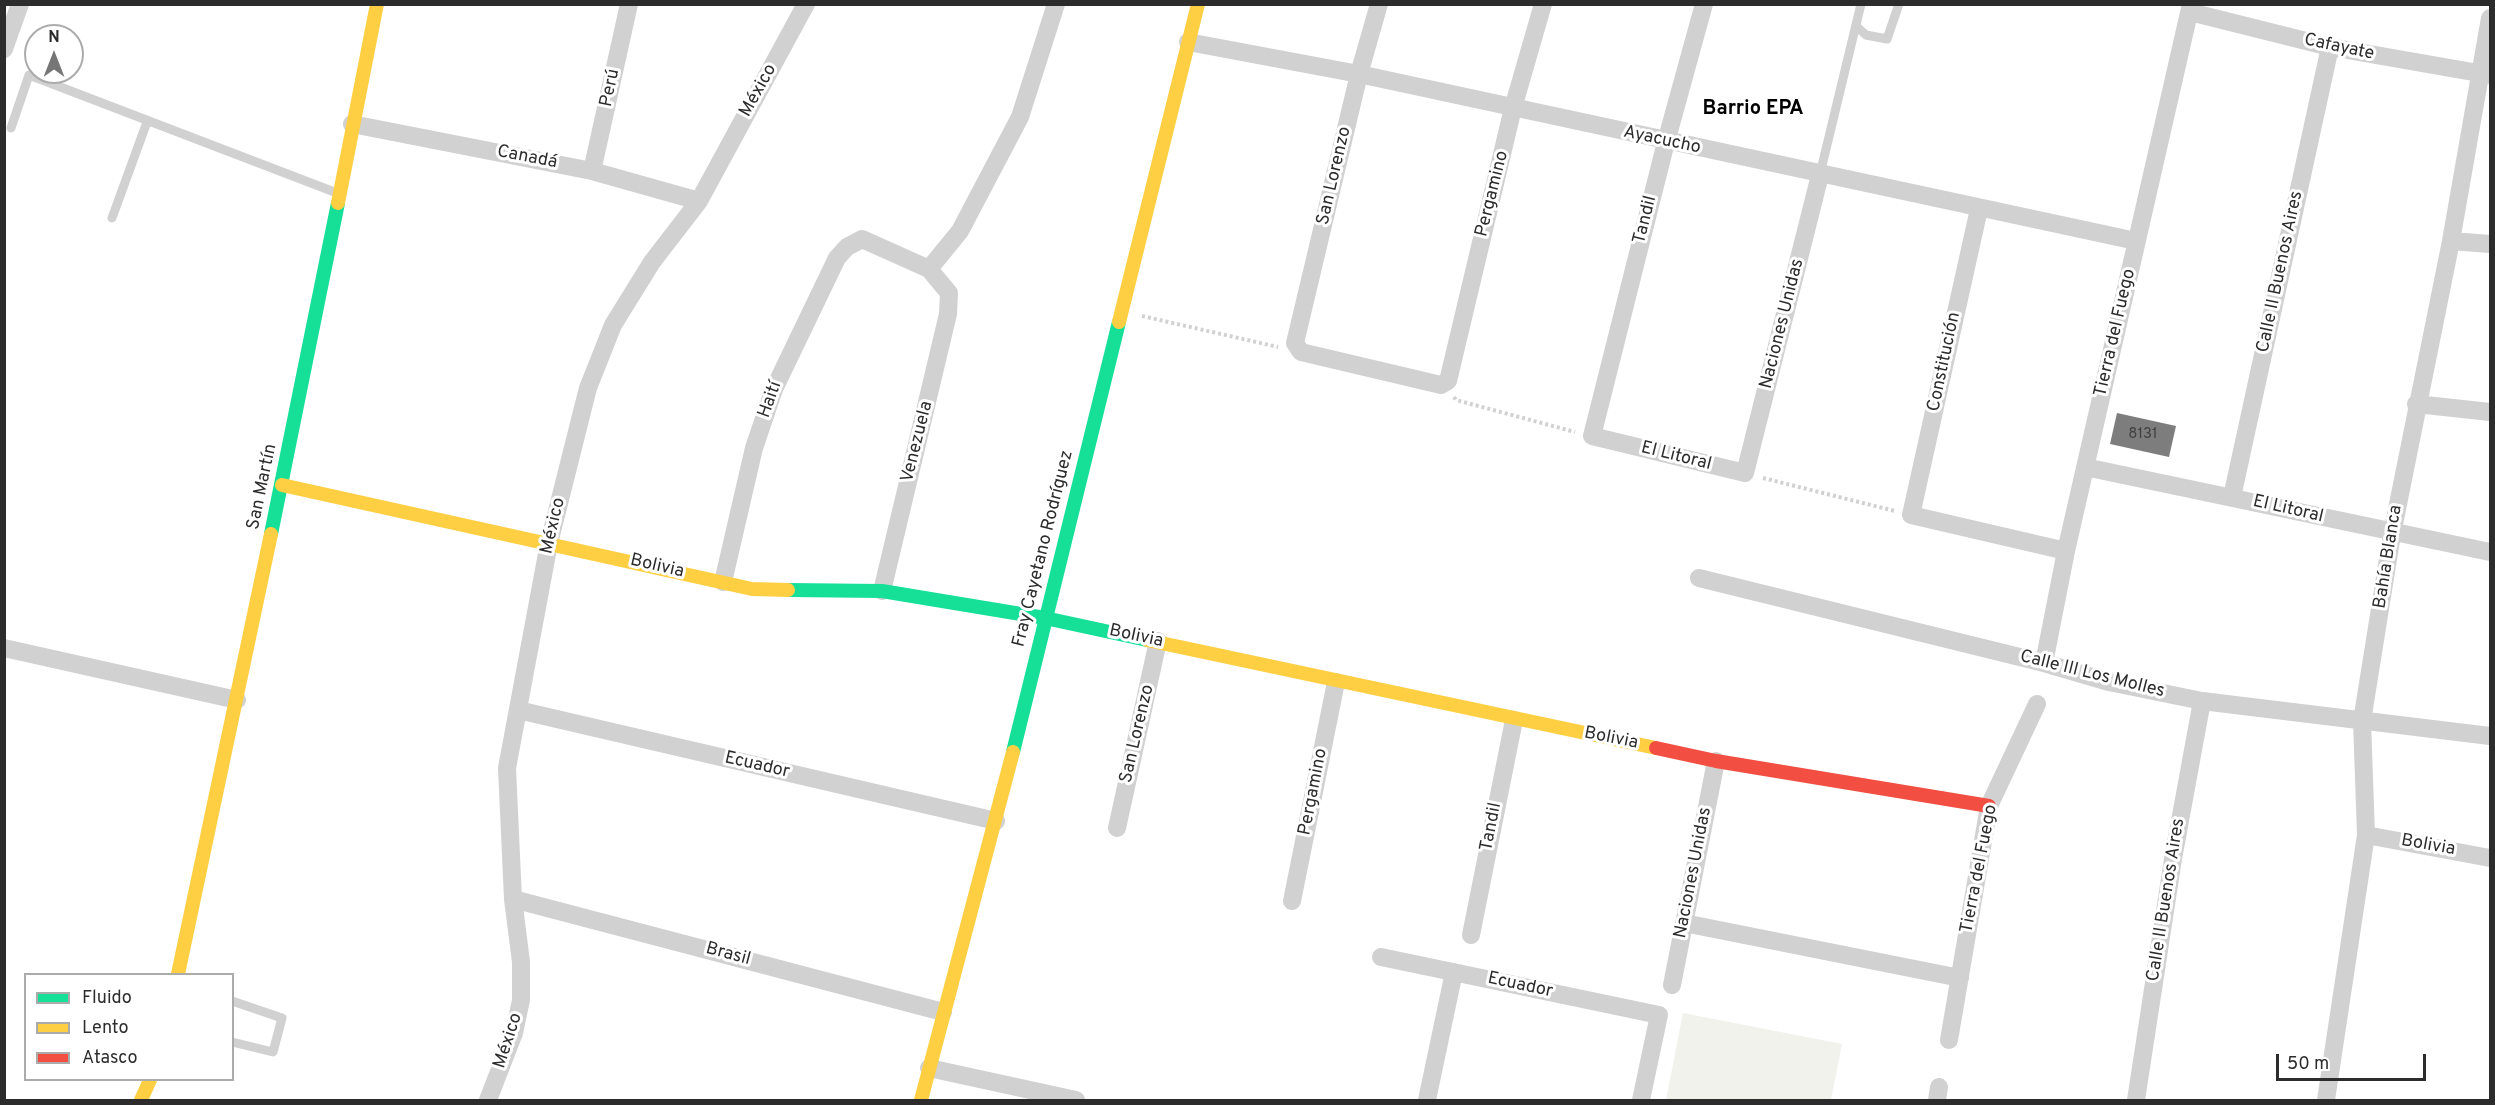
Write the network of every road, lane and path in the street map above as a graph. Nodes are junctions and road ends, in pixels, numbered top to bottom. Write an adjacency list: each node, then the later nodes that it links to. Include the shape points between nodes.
1 (20, 4): 17 (street)
2 (377, 4): 22 (street, San Martín)
3 (629, 4): 25 (street, Perú)
4 (806, 4): 28 (street, México)
5 (1056, 4): 34 (street, via 1020,117 960,231)
6 (1198, 4): 15 (street, Fray Cayetano Rodríguez)
7 (1379, 4): 18 (street, San Lorenzo)
8 (1543, 4): 20 (street, Pergamino)
9 (1704, 4): 24 (street, Tandil)
10 (1861, 4): 14 (lane)
11 (1899, 4): 14 (lane, via 1887,39 1866,35)
12 (2191, 8): 16 (street, Cafayate); 32 (street, Tierra del Fuego)
13 (2490, 18): 19 (street, Bahía Blanca)
14 (1856, 27): 26 (lane)
15 (1188, 42): 18 (street, Ayacucho); 35 (street, Fray Cayetano Rodríguez)
16 (2330, 47): 19 (street, Cafayate); 44 (street, Calle II Buenos Aires)
17 (4, 49)
18 (1359, 74): 20 (street, Ayacucho); 36 (street, San Lorenzo)
19 (2486, 75): 31 (street, Bahía Blanca)
20 (1513, 108): 24 (street, Ayacucho); 37 (street, Pergamino)
21 (147, 122): 23 (lane, via 28,75); 27 (lane); 30 (lane)
22 (352, 124): 25 (street, Canadá); 27 (street, San Martín)
23 (10, 128)
24 (1666, 142): 26 (street, Ayacucho); 40 (street, Tandil)
25 (592, 171): 28 (street, Canadá)
26 (1820, 175): 29 (street, Ayacucho); 42 (street, Naciones Unidas)
27 (339, 194): 43 (street, San Martín)
28 (699, 201): 47 (street, México, via 652,262 608,336 588,388)
29 (1979, 208): 32 (street, Ayacucho); 45 (street, Constitución)
30 (112, 218)
31 (2451, 241): 33 (street); 38 (street, Bahía Blanca)
32 (2136, 242): 41 (street, Tierra del Fuego)
33 (2490, 244)
34 (929, 269): 51 (street, Haití, via 862,239 837,258 774,388 754,448); 52 (street, Venezuela, via 949,293 948,314)
35 (1121, 311): 36 (path); 53 (street, Fray Cayetano Rodríguez)
36 (1299, 350): 37 (street)
37 (1445, 384): 40 (path, via 1456,400)
38 (2416, 404): 39 (street); 46 (street, Bahía Blanca)
39 (2490, 412)
40 (1592, 436): 42 (street, El Litoral)
41 (2085, 467): 44 (street, El Litoral); 48 (street, Tierra del Fuego)
42 (1745, 473): 45 (path)
43 (282, 485): 47 (street, Bolivia); 58 (street, San Martín)
44 (2232, 497): 46 (street, El Litoral)
45 (1911, 515): 48 (street)
46 (2392, 534): 49 (street, El Litoral); 63 (street, Bahía Blanca)
47 (549, 543): 51 (street, Bolivia); 61 (street, México)
48 (2066, 551): 56 (street, Tierra del Fuego)
49 (2490, 552)
50 (1699, 578): 56 (street, Calle III Los Molles)
51 (723, 582): 52 (street, Bolivia, via 752,589)
52 (882, 591): 53 (street, Bolivia)
53 (1045, 618): 54 (street, Bolivia); 67 (street, Fray Cayetano Rodríguez)
54 (1158, 641): 57 (street, Bolivia); 68 (street, San Lorenzo)
55 (4, 648): 58 (street)
56 (2044, 663): 59 (street, Calle III Los Molles, via 2109,682)
57 (1336, 682): 62 (street, Bolivia); 72 (street, Pergamino)
58 (237, 700): 77 (street, San Martín)
59 (2202, 701): 63 (street, Calle III Los Molles); 94 (street, Calle II Buenos Aires)
60 (2037, 704): 66 (street, Tierra del Fuego)
61 (518, 710): 67 (street, Ecuador); 71 (street, México, via 507,768)
62 (1514, 720): 65 (street, Bolivia); 74 (street, Tandil)
63 (2362, 721): 64 (street, Calle III Los Molles); 69 (street, Bahía Blanca)
64 (2490, 736)
65 (1716, 761): 66 (street, Bolivia); 73 (street, Naciones Unidas)
66 (1989, 806): 78 (street, Tierra del Fuego)
67 (996, 822): 81 (street, Fray Cayetano Rodríguez)
68 (1117, 828)
69 (2366, 836): 70 (street, Bolivia); 95 (street, Bahía Blanca)
70 (2490, 858)
71 (513, 899): 81 (street, Brasil); 89 (street, México, via 521,1000 514,1034)
72 (1292, 901)
73 (1684, 923): 78 (street); 79 (street, Naciones Unidas)
74 (1471, 935)
75 (1381, 957): 76 (street, Ecuador)
76 (1454, 972): 92 (street); 93 (street, Ecuador, via 1659,1016)
77 (178, 973)
78 (1960, 978): 82 (street, Tierra del Fuego)
79 (1672, 985)
80 (234, 1001): 83 (lane, via 282,1018 273,1052)
81 (943, 1011): 84 (street, Fray Cayetano Rodríguez)
82 (1949, 1040)
83 (234, 1042)
84 (929, 1068): 90 (street, Fray Cayetano Rodríguez); 91 (street)
85 (150, 1081): 87 (street)
86 (156, 1081): 88 (street)
87 (141, 1101)
88 (153, 1101)
89 (488, 1101)
90 (921, 1101)
91 (1076, 1101)
92 (1427, 1101)
93 (1641, 1101)
94 (2136, 1101)
95 (2326, 1101)

